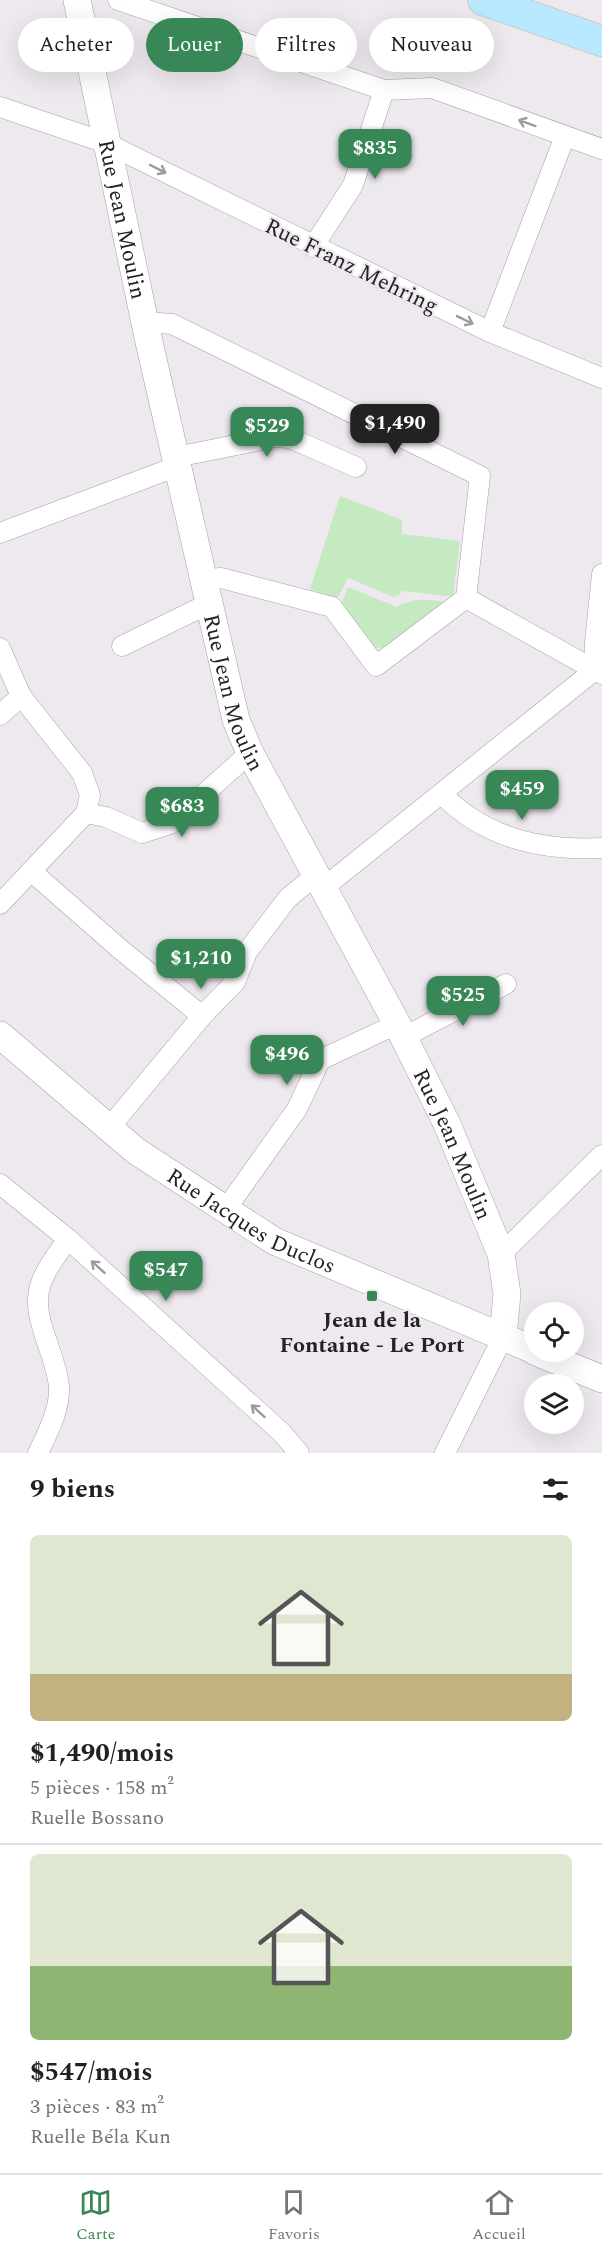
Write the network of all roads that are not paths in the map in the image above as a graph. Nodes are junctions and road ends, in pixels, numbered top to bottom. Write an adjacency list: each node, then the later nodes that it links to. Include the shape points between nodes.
1 (77, 0): 8 (street, Rue Jean Moulin)
2 (118, 0): 5 (street)
3 (483, 0): 4 (main road)
4 (602, 41)
5 (384, 90): 7 (street, one-way to 5, via 432,88); 10 (street, via 353,185)
6 (0, 107): 8 (street, Rue Franz Mehring)
7 (565, 136): 9 (street); 12 (street)
8 (106, 143): 10 (street, Rue Franz Mehring, one-way to 10); 11 (street, Rue Jean Moulin)
9 (602, 149)
10 (313, 247): 12 (street, Rue Franz Mehring, one-way to 12)
11 (145, 322): 14 (street, Rue Jean Moulin); 19 (street, via 172,324 480,476)
12 (490, 332): 13 (street, Rue Franz Mehring)
13 (602, 378)
14 (177, 462): 15 (street, via 276,436 290,438); 16 (street); 18 (street, Rue Jean Moulin)
15 (356, 467)
16 (0, 533)
17 (602, 573): 22 (street, via 595,642)
18 (206, 592): 19 (street, via 221,578 332,607 376,666); 20 (street); 25 (street, Rue Jean Moulin, via 225,683)
19 (466, 598): 22 (street)
20 (122, 646)
21 (0, 648): 23 (street)
22 (598, 672): 26 (street)
23 (21, 696): 24 (street); 27 (street, via 82,773 90,795)
24 (0, 715)
25 (249, 753): 27 (street, via 170,824 142,833); 30 (street, Rue Jean Moulin)
26 (442, 794): 28 (street, via 474,822 508,838 564,849); 30 (street)
27 (86, 813): 29 (street)
28 (602, 848)
29 (32, 870): 31 (street); 33 (street)
30 (319, 882): 33 (street, via 288,898 247,952 235,982); 34 (street, Rue Jean Moulin)
31 (0, 904)
32 (506, 984): 34 (street)
33 (202, 1016): 36 (street)
34 (400, 1030): 39 (street, via 320,1060 297,1109); 41 (street, Rue Jean Moulin, via 447,1124)
35 (1, 1037): 36 (street, Rue Jacques Duclos)
36 (109, 1128): 39 (street, Rue Jacques Duclos, via 136,1151)
37 (602, 1155): 41 (street)
38 (0, 1184): 40 (street)
39 (225, 1209): 42 (street, Rue Jacques Duclos, via 274,1240)
40 (68, 1239): 46 (street, via 41,1282 38,1299 40,1321 55,1357 59,1389 56,1410); 47 (street, one-way to 40)
41 (501, 1254): 42 (street, Rue Jean Moulin, via 507,1294)
42 (503, 1337): 43 (street, Rue Jacques Duclos); 48 (street)
43 (524, 1346)
44 (560, 1362): 45 (street, Rue Jacques Duclos)
45 (602, 1380)
46 (38, 1453)
47 (299, 1453)
48 (445, 1453)

